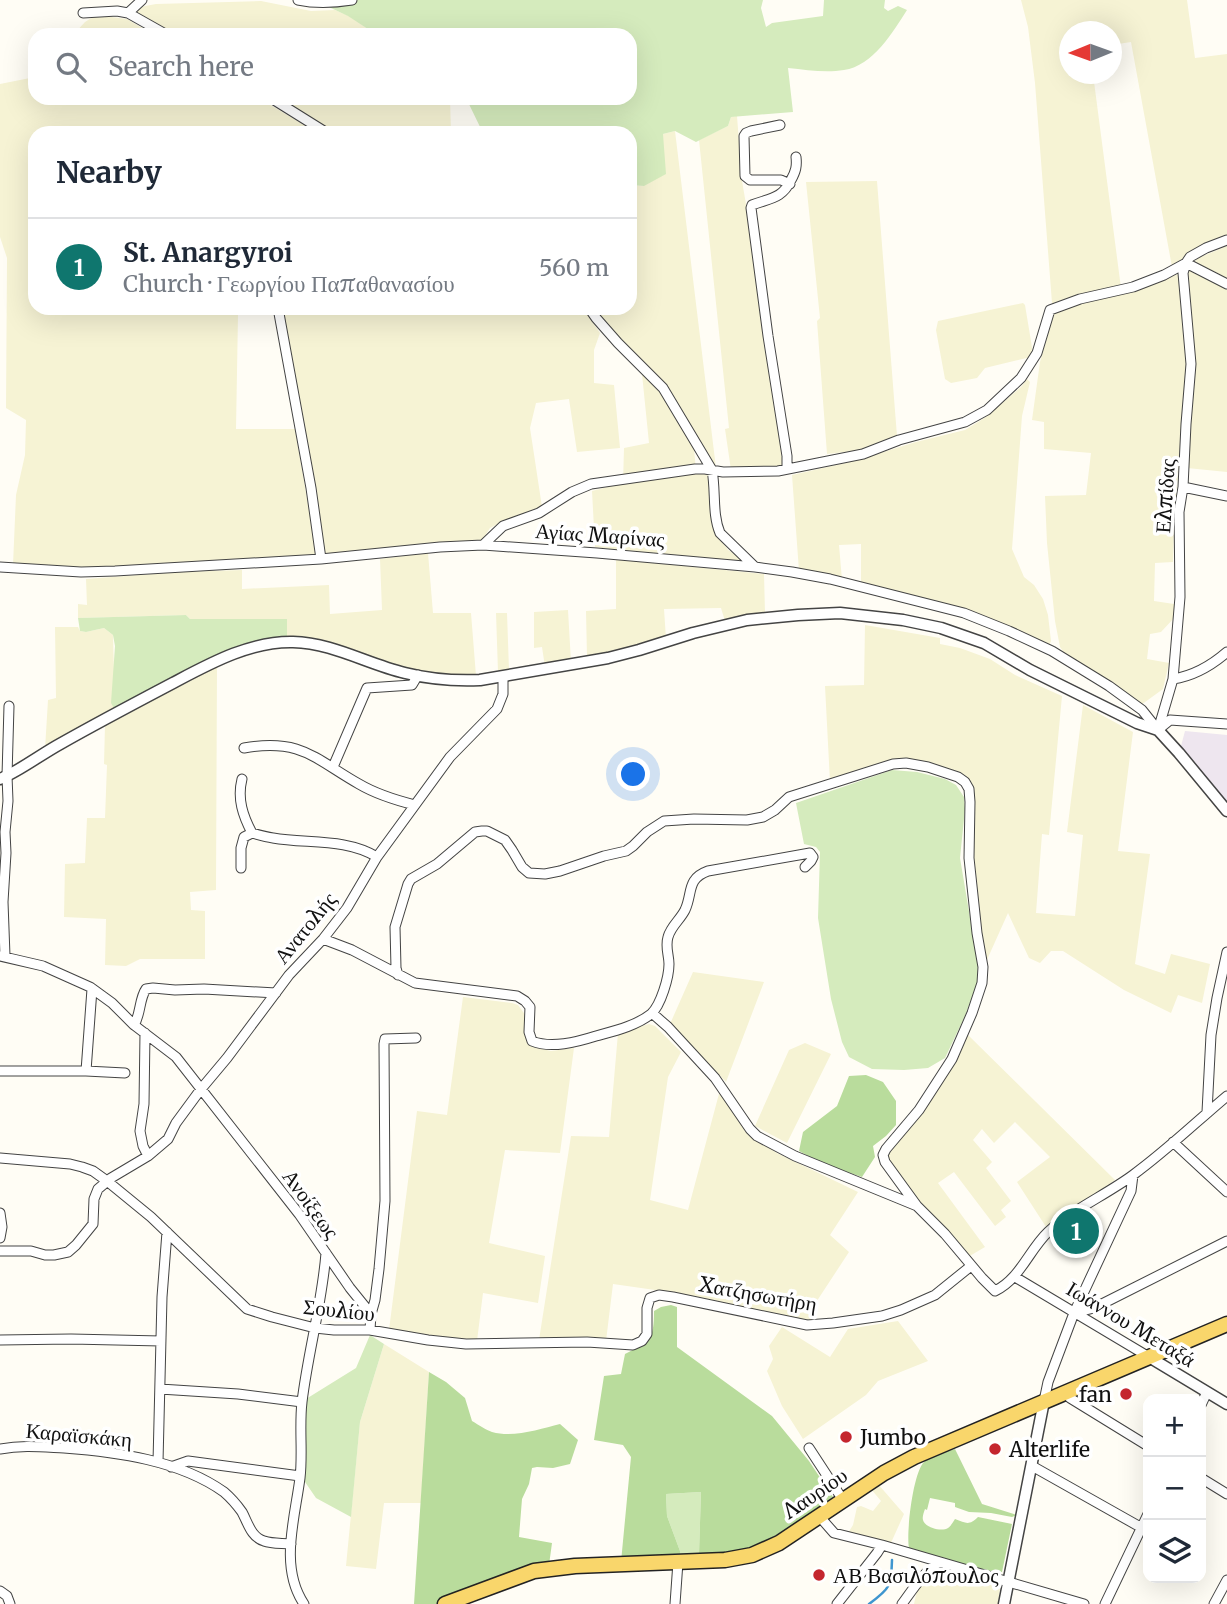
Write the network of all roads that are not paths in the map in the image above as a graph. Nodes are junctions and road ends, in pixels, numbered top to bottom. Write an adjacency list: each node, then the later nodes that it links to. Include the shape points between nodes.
1 (97, 0): 5 (street)
2 (142, 0): 7 (street)
3 (298, 0): 4 (street)
4 (352, 0)
5 (96, 11): 6 (street); 7 (street)
6 (82, 13)
7 (128, 13): 8 (street)
8 (155, 28)
9 (282, 105): 11 (street)
10 (780, 125): 13 (street, via 746,133 745,176)
11 (316, 126)
12 (796, 157): 13 (street)
13 (790, 184): 19 (street, via 780,195 751,208)
14 (1227, 240): 15 (street)
15 (1186, 262): 16 (street); 19 (street, via 1133,287 1051,310 1037,353 1021,378 987,410 965,422 863,454); 21 (street, Ελπίδας, via 1183,273 1191,364)
16 (1227, 284)
17 (279, 315): 24 (street)
18 (594, 315): 20 (street, via 663,388)
19 (787, 468): 20 (street)
20 (712, 470): 23 (street, via 591,484 539,513 503,526); 25 (street, via 720,533)
21 (1183, 487): 22 (street); 30 (street, Ελπίδας)
22 (1227, 496)
23 (483, 545): 24 (street, Αγίας Μαρίνας); 25 (street, Αγίας Μαρίνας)
24 (321, 559): 26 (street, Αγίας Μαρίνας, via 81,572)
25 (755, 566): 33 (street, Αγίας Μαρίνας, via 964,613 1009,631 1110,686 1142,710)
26 (0, 567)
27 (1227, 652): 30 (street, via 1196,672)
28 (418, 675): 29 (street, via 464,681); 35 (street, via 412,685 367,688); 36 (street, via 310,643 261,646 218,660)
29 (503, 677): 33 (street, via 608,658 747,620 858,614 925,624 984,643 1062,686); 38 (street, Ανατολής, via 497,709 450,757)
30 (1173, 679): 33 (street, Ελπίδας)
31 (9, 706): 36 (street)
32 (1227, 724): 33 (street, via 1170,720)
33 (1158, 730): 39 (street, Αγίας Μαρίνας)
34 (244, 748): 35 (street, via 291,747)
35 (333, 767): 38 (street, via 371,790)
36 (3, 778): 46 (street, via 8,801)
37 (242, 779): 40 (street, via 241,809)
38 (415, 805): 41 (street, Ανατολής)
39 (1227, 811)
40 (252, 833): 41 (street, via 326,842 366,850); 43 (street, via 244,837)
41 (377, 857): 44 (street, Ανατολής)
42 (805, 867): 50 (street, via 813,857 810,853 697,877 668,937 668,975)
43 (241, 868)
44 (323, 939): 47 (street); 49 (street, Ανατολής)
45 (1227, 953): 59 (street, via 1211,1035)
46 (3, 956): 48 (street, Ανοίξεως, via 43,966)
47 (398, 975): 50 (street, via 423,985 522,998 530,1007 531,1038 541,1044 588,1039); 66 (street, via 395,927 408,884 475,832 487,831 505,840 528,873 545,874 626,851 664,821 763,817 789,796 893,764 928,767 958,777 969,789 969,858 982,983 942,1075 883,1155)
48 (92, 989): 51 (street, Ανοίξεως); 55 (street)
49 (276, 993): 51 (street, via 146,989); 57 (street, Ανατολής)
50 (652, 1013): 66 (street, via 715,1078 757,1136)
51 (134, 1025): 52 (street, Ανοίξεως)
52 (145, 1033): 57 (street, Ανοίξεως, via 176,1057); 61 (street, via 140,1131)
53 (416, 1038): 77 (street, via 391,1038 384,1044 385,1201)
54 (0, 1071): 55 (street)
55 (86, 1071): 56 (street)
56 (125, 1073)
57 (201, 1088): 61 (street, Ανατολής, via 168,1139); 72 (street, Ανοίξεως)
58 (1227, 1096): 59 (street)
59 (1208, 1112): 60 (street)
60 (1173, 1142): 63 (street); 65 (street)
61 (148, 1156): 64 (street, Ανατολής)
62 (0, 1158): 64 (street, Σουλίου, via 77,1166)
63 (1133, 1175): 74 (street, via 1048,1233); 76 (street, via 1131,1191)
64 (107, 1181): 68 (street, Σουλίου); 71 (street, via 95,1195 93,1224 71,1250 50,1255)
65 (1227, 1192)
66 (917, 1206): 73 (street)
67 (0, 1213): 69 (street)
68 (167, 1232): 79 (street, Σουλίου, via 247,1308); 82 (street)
69 (0, 1238)
70 (1227, 1241): 76 (street, via 1094,1308)
71 (0, 1251)
72 (326, 1253): 77 (street); 79 (street, Ανοίξεως)
73 (971, 1266): 74 (street, via 995,1290); 75 (street, Χατζησωτήρη, via 935,1295 901,1310 833,1323 807,1325 673,1297)
74 (1014, 1277): 76 (street, Ιωάννου Μεταξά)
75 (650, 1298): 80 (street, Σουλίου, via 647,1334 633,1345 466,1344)
76 (1074, 1313): 83 (street, Ιωάννου Μεταξά); 87 (street)
77 (371, 1314): 80 (street)
78 (1227, 1324): 83 (main road, Λαυρίου)
79 (315, 1328): 80 (street, Σουλίου); 88 (street, Ανοίξεως)
80 (370, 1330)
81 (0, 1340): 82 (street)
82 (161, 1341): 84 (street)
83 (1149, 1357): 85 (main road, Λαυρίου); 86 (street, Ιωάννου Μεταξά)
84 (160, 1389): 88 (street); 93 (street)
85 (1068, 1392): 87 (main road, Λαυρίου); 90 (street, via 1070,1398)
86 (1207, 1392): 89 (street, Ιωάννου Μεταξά)
87 (1044, 1401): 94 (street); 99 (main road, Λαυρίου, via 914,1457)
88 (302, 1402): 96 (street, Ανοίξεως)
89 (1227, 1404)
90 (1143, 1443)
91 (808, 1448): 99 (street)
92 (0, 1449): 93 (street, Καραϊσκάκη, via 87,1450)
93 (158, 1462): 95 (street, Καραϊσκάκη)
94 (1032, 1466): 102 (street); 108 (street)
95 (170, 1467): 96 (street, via 188,1461); 103 (street, Καραϊσκάκη, via 225,1493 260,1539)
96 (300, 1476): 103 (street, Ανοίξεως)
97 (1206, 1481): 98 (street)
98 (1227, 1494)
99 (843, 1500): 100 (main road, Λαυρίου)
100 (819, 1516): 104 (street, via 834,1533); 105 (main road, Λαυρίου, via 757,1554)
101 (1145, 1520): 102 (street)
102 (1142, 1528): 120 (street)
103 (291, 1544): 113 (street, Ανοίξεως, via 296,1587)
104 (882, 1545): 106 (street); 115 (street)
105 (678, 1562): 111 (main road, Λαυρίου, via 534,1571); 114 (street)
106 (939, 1562): 108 (street); 109 (street)
107 (1227, 1580): 121 (street)
108 (1007, 1581): 118 (street); 119 (street)
109 (913, 1590): 116 (street); 117 (street)
110 (0, 1591): 112 (street)
111 (453, 1602)
112 (10, 1604)
113 (304, 1604)
114 (675, 1604)
115 (837, 1604)
116 (902, 1604)
117 (910, 1604)
118 (1004, 1604)
119 (1084, 1604)
120 (1105, 1604)
121 (1214, 1604)

